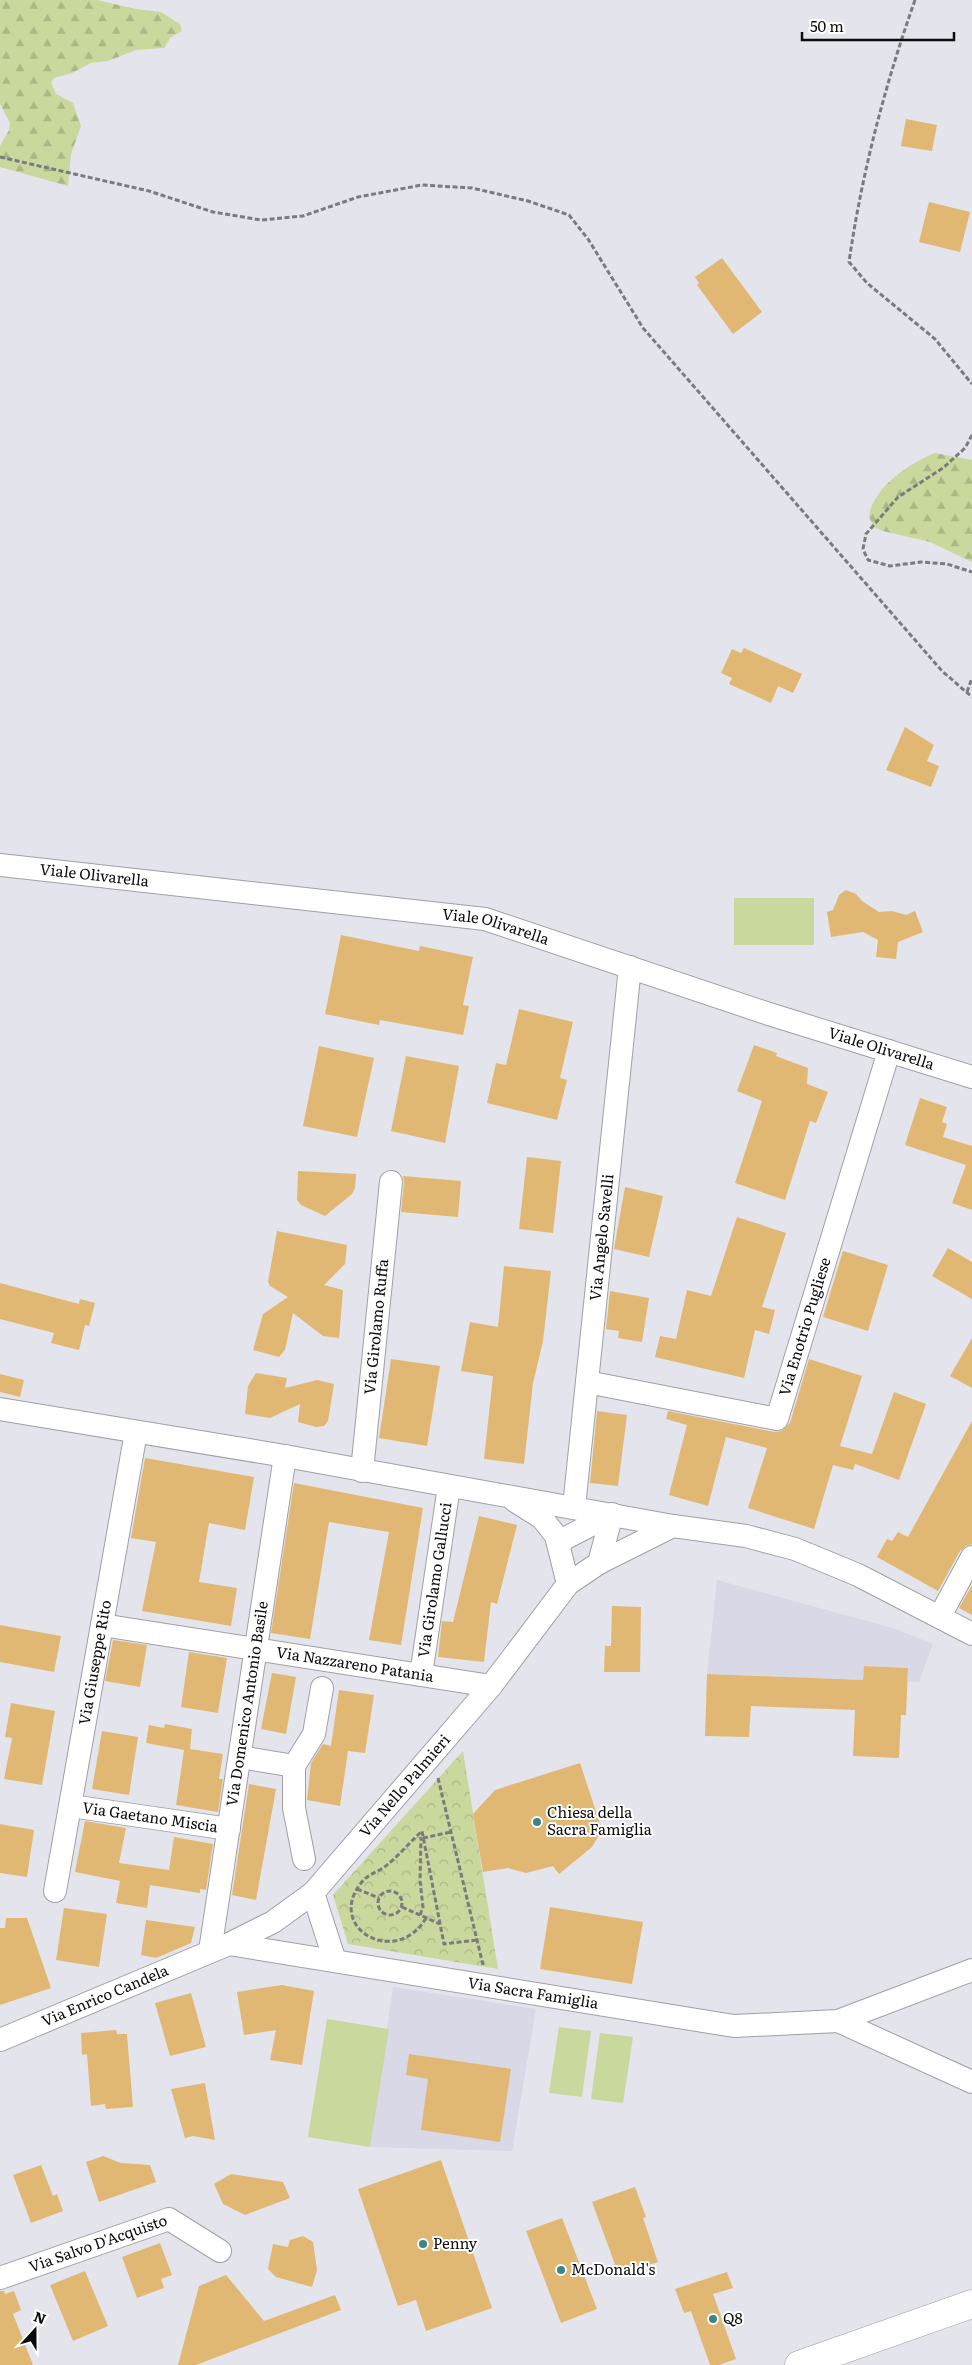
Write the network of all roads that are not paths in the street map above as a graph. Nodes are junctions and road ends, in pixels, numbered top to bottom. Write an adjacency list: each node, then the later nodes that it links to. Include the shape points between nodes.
1 (0, 865): 2 (street, Viale Olivarella, via 485,919)
2 (630, 967): 3 (street, Viale Olivarella); 6 (street, Via Angelo Savelli)
3 (889, 1051): 4 (street, Viale Olivarella); 6 (street, Via Enotrio Pugliese, via 776,1419)
4 (972, 1077)
5 (391, 1182): 10 (street, Via Girolamo Ruffa)
6 (587, 1382): 13 (street, Via Angelo Savelli)
7 (0, 1409): 8 (street)
8 (136, 1432): 9 (street); 21 (street, Via Giuseppe Rito)
9 (285, 1456): 10 (street); 23 (street, Via Domenico Antonio Basile)
10 (362, 1471): 11 (street)
11 (449, 1486): 12 (street); 24 (street, Via Girolamo Gallucci)
12 (504, 1495): 13 (street); 16 (street, via 542,1518)
13 (574, 1507): 14 (street)
14 (612, 1514): 15 (street); 16 (street); 18 (street)
15 (673, 1526): 18 (street); 20 (street, via 746,1536 794,1549 858,1575)
16 (558, 1542): 19 (street)
17 (972, 1557): 20 (street)
18 (599, 1564): 19 (street)
19 (568, 1584): 25 (street, Via Nello Palmieri)
20 (940, 1616): 22 (street)
21 (102, 1625): 23 (street, Via Nazzareno Patania); 29 (street, Via Giuseppe Rito)
22 (972, 1634)
23 (256, 1648): 24 (street, Via Nazzareno Patania); 27 (street, Via Domenico Antonio Basile)
24 (421, 1675): 25 (street, Via Nazzareno Patania)
25 (491, 1686): 33 (street, Via Nello Palmieri)
26 (322, 1688): 28 (street, via 314,1734)
27 (240, 1757): 28 (street); 30 (street, Via Domenico Antonio Basile)
28 (294, 1766): 31 (street, via 294,1808)
29 (70, 1806): 30 (street, Via Gaetano Miscia); 32 (street, Via Giuseppe Rito)
30 (229, 1829): 34 (street, Via Domenico Antonio Basile)
31 (304, 1859)
32 (56, 1891)
33 (313, 1893): 34 (street, Via Nello Palmieri, via 273,1922); 35 (street)
34 (219, 1947): 35 (street, Via Sacra Famiglia); 38 (street, Via Enrico Candela)
35 (335, 1961): 37 (street, Via Sacra Famiglia, via 734,2026)
36 (972, 1970): 37 (street, Via Sacra Famiglia)
37 (838, 2021): 39 (street, Via Sacra Famiglia)
38 (0, 2040)
39 (972, 2082)
40 (220, 2251): 41 (street, Via Salvo D'Acquisto, via 170,2220)
41 (0, 2278)
42 (972, 2304): 43 (main road)
43 (799, 2365)

